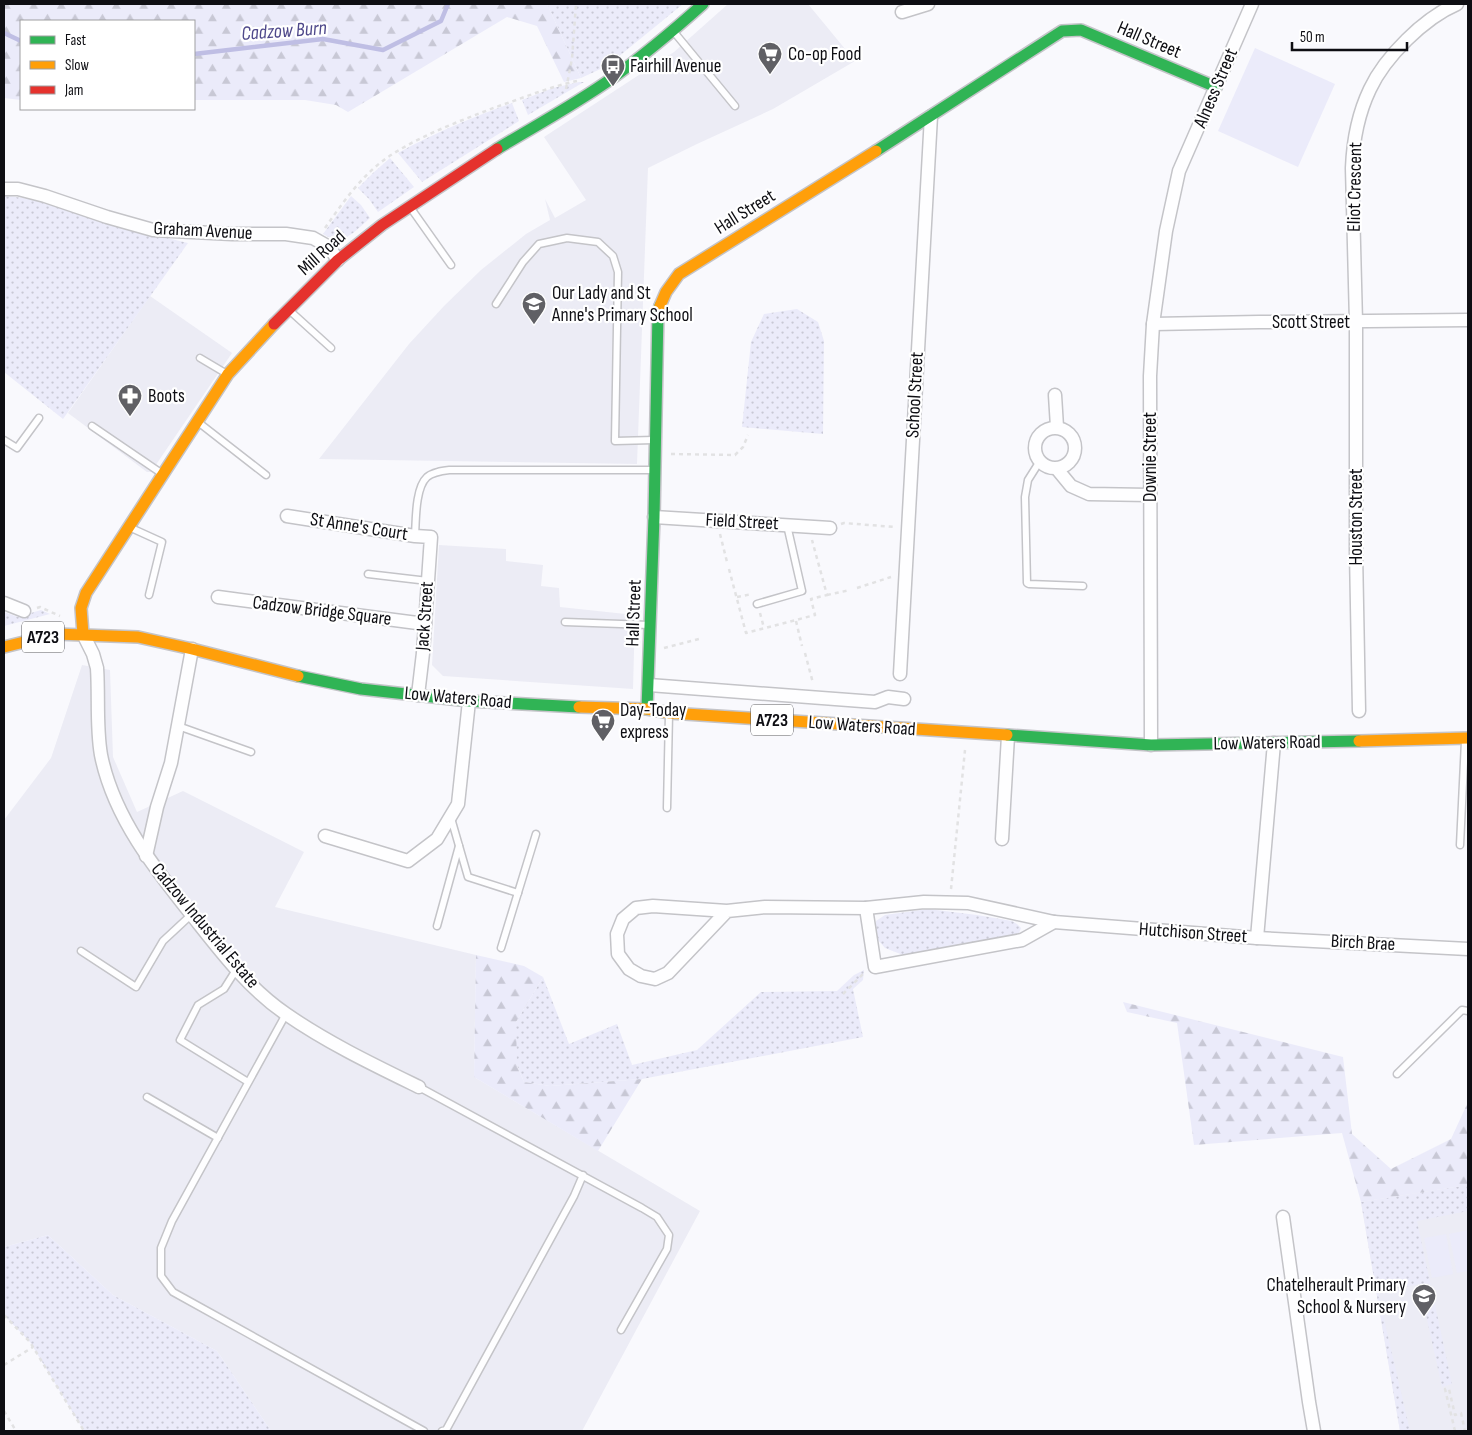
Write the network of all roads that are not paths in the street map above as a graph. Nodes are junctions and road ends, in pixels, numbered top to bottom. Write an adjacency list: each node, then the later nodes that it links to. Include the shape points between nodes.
1 (703, 4): 6 (main road, Mill Road)
2 (928, 4): 5 (street)
3 (1252, 4): 7 (street, Alness Street)
4 (1457, 4): 18 (street, Eliot Crescent, via 1428,20 1384,66 1370,89 1359,120 1352,168)
5 (902, 12)
6 (673, 31): 8 (lane); 12 (main road, Mill Road, via 612,79 483,157)
7 (1216, 87): 9 (main road, Hall Street, via 1081,30 1062,31); 10 (street, Alness Street)
8 (735, 106)
9 (931, 116): 29 (main road, Hall Street, via 679,274 670,284 658,312); 57 (street, School Street)
10 (1179, 172): 19 (street, Downie Street, via 1166,231)
11 (4, 189): 13 (street, Graham Avenue, via 44,196 153,230 286,234 313,238 329,247)
12 (410, 206): 13 (main road, Mill Road); 14 (lane)
13 (338, 260): 16 (main road, Mill Road)
14 (451, 265)
15 (496, 304): 29 (lane, via 523,262 539,244 567,238 598,242 613,256 618,272 616,441)
16 (288, 309): 20 (lane); 22 (main road, Mill Road)
17 (1468, 320): 18 (street, Scott Street)
18 (1356, 322): 19 (street, Scott Street); 63 (street, Houston Street)
19 (1153, 324): 35 (street, Downie Street)
20 (331, 348)
21 (200, 358): 22 (lane)
22 (228, 374): 25 (main road, Mill Road)
23 (1055, 395): 27 (street)
24 (39, 418): 28 (lane, via 17,448)
25 (197, 421): 33 (main road, Mill Road); 34 (lane)
26 (92, 426): 33 (lane)
27 (1057, 428): 30 (street, via 1040,434 1035,443); 31 (street, via 1073,438 1075,448 1073,457)
28 (4, 440)
29 (655, 440): 32 (main road, Hall Street)
30 (1040, 461): 31 (street, via 1048,467); 45 (lane, via 1028,480 1026,492 1027,583)
31 (1057, 468): 35 (street, via 1071,486 1089,494)
32 (654, 470): 37 (main road, Hall Street); 41 (lane, via 437,472 426,478 417,494)
33 (162, 474): 39 (main road, Mill Road)
34 (266, 475)
35 (1150, 495): 69 (street, Downie Street)
36 (287, 516): 41 (street, St Anne's Court)
37 (654, 517): 38 (street, Field Street); 53 (main road, Hall Street)
38 (787, 525): 40 (street, Field Street); 49 (lane, via 802,591)
39 (128, 526): 46 (lane, via 162,542); 54 (main road, Mill Road, via 86,593 82,608)
40 (830, 528)
41 (414, 536): 42 (street, St Anne's Court)
42 (431, 537): 44 (street, Jack Street)
43 (368, 574): 44 (lane)
44 (428, 581): 52 (street, Jack Street)
45 (1083, 586)
46 (149, 595)
47 (218, 597): 52 (street, Cadzow Bridge Square)
48 (4, 603): 50 (street)
49 (757, 604)
50 (24, 611)
51 (565, 622): 53 (lane)
52 (425, 624): 59 (street, Jack Street)
53 (651, 625): 58 (main road, Hall Street)
54 (83, 634): 55 (main road, A723, via 56,634); 56 (main road, Low Waters Road / A723, via 138,637); 78 (street, Cadzow Industrial Estate, via 97,668 101,754 107,776 114,797)
55 (4, 647)
56 (192, 649): 59 (main road, Low Waters Road / A723, via 360,689); 65 (street, Cadzow Industrial Estate)
57 (900, 674)
58 (649, 685): 60 (street, Low Waters Road, via 875,702 888,697); 62 (main road, Hall Street)
59 (418, 695): 61 (main road, Low Waters Road / A723)
60 (904, 699)
61 (469, 700): 62 (main road, Low Waters Road / A723); 72 (street, via 458,804)
62 (647, 709): 64 (main road, Low Waters Road / A723)
63 (1359, 711)
64 (670, 713): 66 (main road, Low Waters Road / A723); 71 (lane)
65 (178, 726): 70 (lane); 78 (street, Cadzow Industrial Estate)
66 (1008, 736): 69 (main road, Low Waters Road / A723); 75 (street)
67 (1467, 738): 68 (main road, Low Waters Road / A723); 76 (lane)
68 (1274, 743): 69 (main road, Low Waters Road / A723); 85 (street, Hutchison Street)
69 (1151, 744)
70 (251, 752)
71 (667, 808)
72 (450, 817): 74 (street, via 437,839 408,861); 77 (lane)
73 (536, 834): 79 (lane)
74 (326, 836)
75 (1002, 839)
76 (1460, 845)
77 (459, 846): 79 (lane, via 468,877); 84 (lane)
78 (146, 856): 82 (street, Cadzow Industrial Estate)
79 (518, 893): 86 (lane)
80 (866, 908): 81 (street, Hutchison Street); 83 (street, Hutchison Street, via 924,902 968,903); 83 (street, via 875,967 1022,940)
81 (727, 910): 81 (street, Hutchison Street, via 668,973 654,979 629,969 618,954 616,934 623,919 636,908)
82 (191, 915): 88 (lane, via 163,941 136,987); 89 (street, Cadzow Industrial Estate)
83 (1054, 922): 85 (street, Hutchison Street)
84 (437, 926)
85 (1257, 938): 87 (street, Birch Brae)
86 (501, 948)
87 (1468, 949)
88 (82, 951)
89 (236, 970): 91 (street, Cadzow Industrial Estate); 93 (lane, via 224,988 198,1005 180,1040)
90 (1468, 1011): 92 (lane, via 1462,1010)
91 (286, 1014): 93 (lane); 94 (street, Cadzow Industrial Estate, via 360,1058)
92 (1397, 1074)
93 (248, 1082): 96 (lane)
94 (419, 1087): 97 (lane)
95 (147, 1097): 96 (lane)
96 (218, 1138): 100 (lane, via 160,1248 161,1276 173,1292)
97 (583, 1175): 99 (lane, via 658,1217 669,1235 667,1249); 101 (lane, via 446,1430)
98 (1283, 1217): 102 (street)
99 (621, 1330)
100 (424, 1431)
101 (442, 1431)
102 (1314, 1431)

